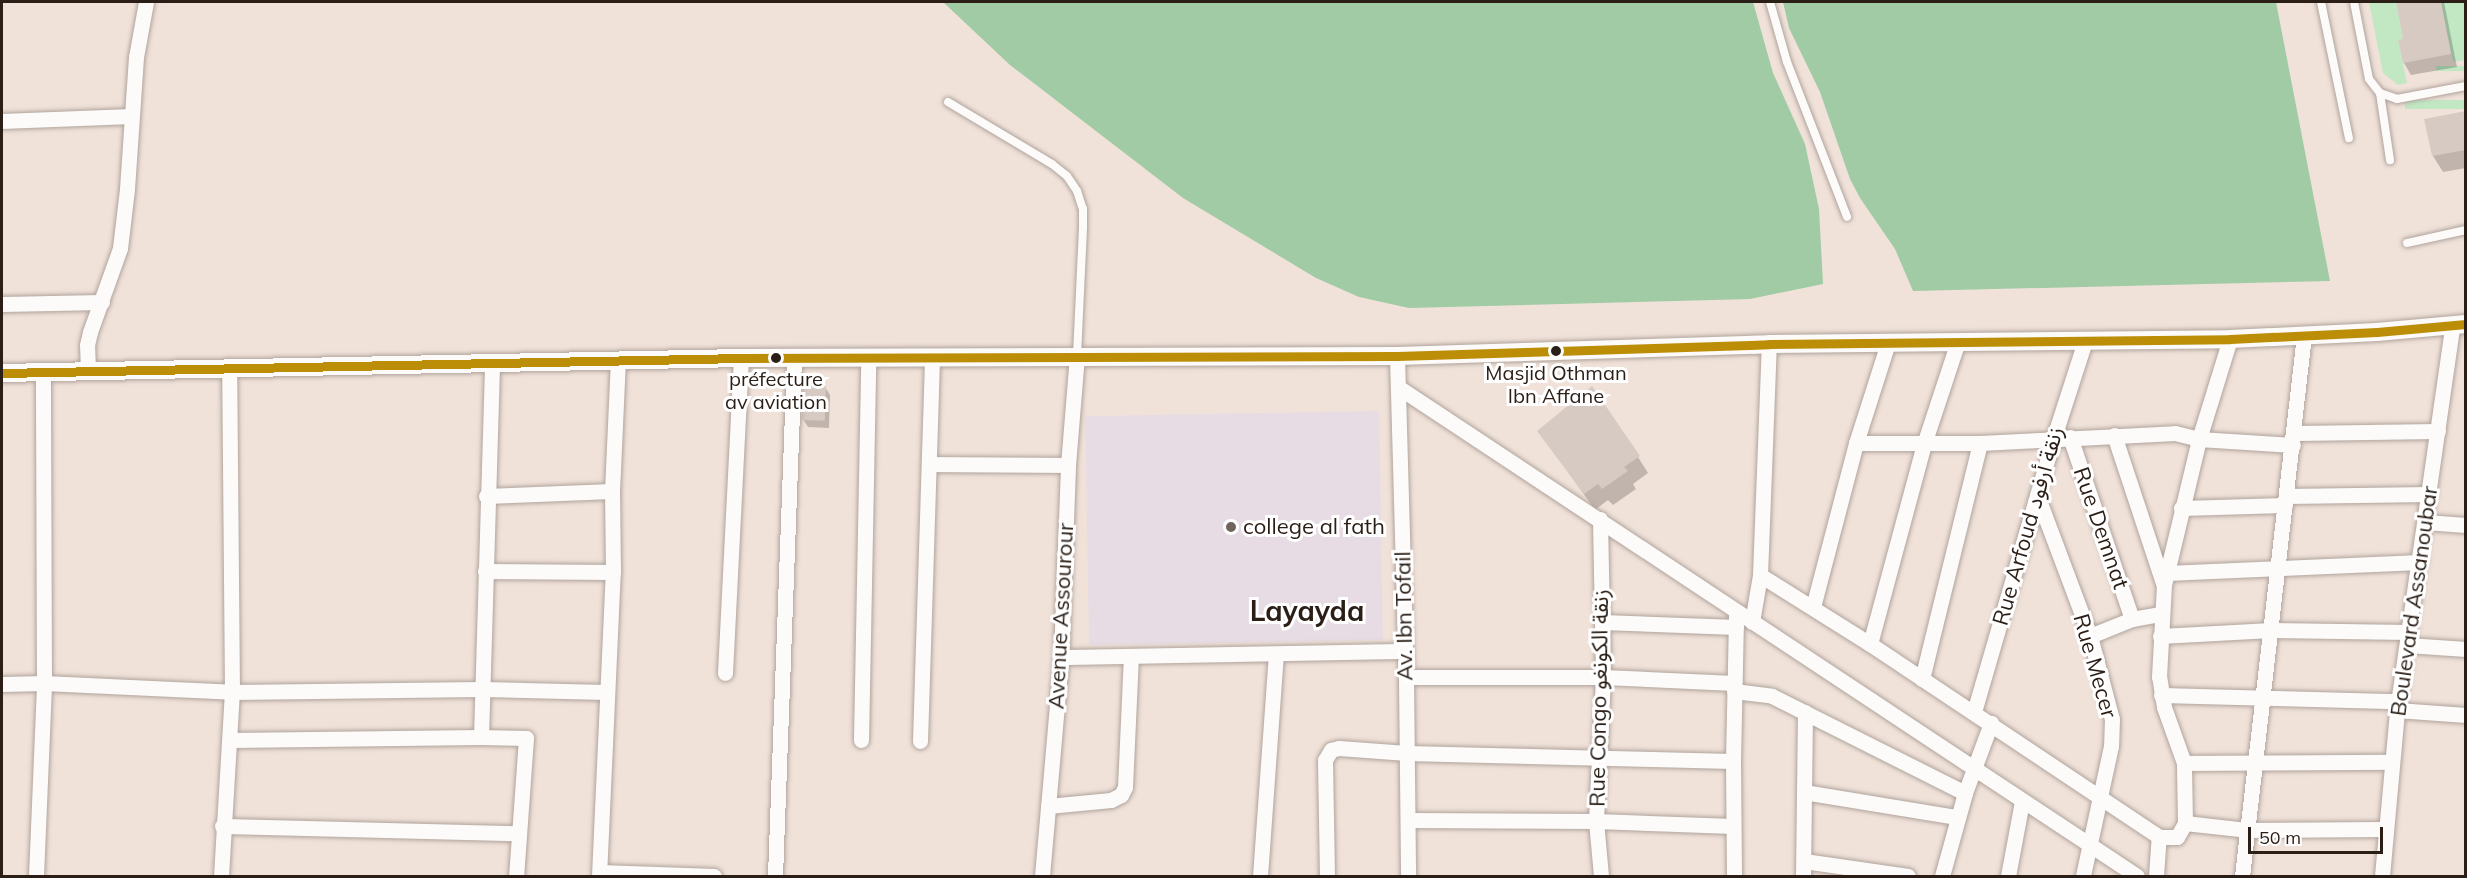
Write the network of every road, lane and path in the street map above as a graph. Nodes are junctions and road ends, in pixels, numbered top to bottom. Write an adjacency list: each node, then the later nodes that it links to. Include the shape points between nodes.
1 (146, 2): 8 (street)
2 (1770, 2): 12 (lane, via 1787,62)
3 (2321, 2): 10 (lane)
4 (2354, 2): 6 (lane, via 2369,79)
5 (2466, 86): 6 (lane, via 2397,99)
6 (2380, 93): 11 (lane)
7 (948, 102): 24 (lane, via 1052,164 1077,191 1083,209)
8 (131, 116): 9 (street); 15 (street, via 120,248)
9 (2, 121)
10 (2349, 138)
11 (2390, 160)
12 (1847, 217)
13 (2466, 230): 14 (lane)
14 (2407, 243)
15 (102, 302): 16 (street); 33 (street, via 87,345)
16 (2, 304)
17 (2459, 325): 18 (street); 37 (street, Boulevard Assanoubar)
18 (2304, 334): 19 (street); 41 (street)
19 (2230, 339): 21 (street); 40 (street)
20 (1958, 341): 21 (street); 23 (street); 45 (street)
21 (2085, 341): 42 (street, Rue Arfoud زنقة أرفود)
22 (1769, 344): 23 (street); 25 (street); 61 (street)
23 (1888, 344): 43 (street)
24 (1077, 356): 25 (street); 28 (street); 47 (street, Avenue Assourour)
25 (1397, 356): 36 (street, Av. Ibn Tofail)
26 (741, 358): 27 (street); 29 (street); 79 (street)
27 (794, 358): 30 (street); 129 (street)
28 (932, 359): 30 (street); 46 (street)
29 (618, 360): 31 (street); 48 (street)
30 (868, 360): 98 (street)
31 (492, 363): 32 (street); 51 (street)
32 (228, 368): 33 (street); 87 (street)
33 (88, 371): 34 (street)
34 (43, 372): 35 (street); 83 (street)
35 (2, 373)
36 (1398, 387): 54 (street); 75 (street, Av. Ibn Tofail)
37 (2439, 430): 41 (street); 49 (street, Boulevard Assanoubar)
38 (2114, 435): 39 (street); 40 (street, via 2175,433); 62 (street)
39 (2070, 437): 42 (street); 66 (street, Rue Demnat)
40 (2199, 439): 41 (street); 53 (street)
41 (2294, 439): 52 (street)
42 (2052, 440): 44 (street); 50 (street, Rue Arfoud زنقة أرفود)
43 (1856, 443): 45 (street); 63 (street)
44 (1980, 443): 45 (street); 82 (street)
45 (1924, 444): 73 (street)
46 (929, 464): 47 (street); 99 (street)
47 (1068, 465): 77 (street, Avenue Assourour)
48 (612, 490): 51 (street); 60 (street)
49 (2429, 494): 52 (street); 55 (street, Boulevard Assanoubar)
50 (2037, 495): 70 (street, Rue Mecer); 93 (street, Rue Arfoud زنقة أرفود)
51 (486, 496): 59 (street)
52 (2286, 500): 53 (street); 58 (street)
53 (2181, 508): 62 (street)
54 (1600, 519): 65 (street); 67 (street, Rue Congo زنقة الكونغو)
55 (2425, 522): 56 (street); 57 (street, Boulevard Assanoubar)
56 (2466, 525)
57 (2420, 562): 58 (street); 72 (street, Boulevard Assanoubar)
58 (2278, 567): 62 (street); 69 (street)
59 (484, 571): 60 (street); 86 (street)
60 (613, 572): 88 (street)
61 (1760, 575): 63 (street); 68 (street)
62 (2165, 579): 64 (street)
63 (1814, 607): 73 (street)
64 (2161, 614): 66 (street); 71 (street)
65 (1736, 619): 67 (street); 68 (street); 85 (street)
66 (2132, 619): 70 (street)
67 (1602, 622): 81 (street, Rue Congo زنقة الكونغو)
68 (1752, 622): 106 (street)
69 (2271, 630): 71 (street); 72 (street); 90 (street)
70 (2090, 636): 109 (street, Rue Mecer, via 2114,733)
71 (2160, 636): 89 (street)
72 (2408, 638): 74 (street); 91 (street, Boulevard Assanoubar)
73 (1870, 644): 82 (street)
74 (2466, 648)
75 (1405, 651): 76 (street); 80 (street, Av. Ibn Tofail)
76 (1276, 655): 78 (street); 131 (street)
77 (1061, 657): 78 (street); 111 (street, Avenue Assourour)
78 (1131, 657): 111 (street, via 1125,787 1121,795 1111,801)
79 (725, 673)
80 (1406, 677): 81 (street); 100 (street, Av. Ibn Tofail)
81 (1603, 677): 85 (street); 101 (street, Rue Congo زنقة الكونغو)
82 (1923, 679): 93 (street)
83 (44, 683): 84 (street); 87 (street); 125 (street)
84 (2, 684)
85 (1734, 687): 92 (street, via 1772,696); 102 (street)
86 (482, 689): 87 (street); 88 (street); 96 (street)
87 (232, 692): 97 (street)
88 (606, 692): 124 (street)
89 (2161, 694): 90 (street); 105 (street)
90 (2263, 698): 91 (street); 103 (street)
91 (2397, 706): 94 (street); 104 (street, Boulevard Assanoubar)
92 (1805, 712): 107 (street); 108 (street)
93 (1974, 712): 95 (street)
94 (2466, 716)
95 (1991, 723): 106 (street); 109 (street)
96 (481, 736): 97 (street); 120 (street, via 526,738)
97 (230, 740): 116 (street)
98 (861, 740)
99 (920, 741)
100 (1407, 753): 101 (street); 113 (street, Av. Ibn Tofail); 132 (street, via 1339,748 1327,755)
101 (1598, 759): 102 (street); 114 (street, Rue Congo زنقة الكونغو)
102 (1733, 761): 117 (street)
103 (2255, 762): 104 (street); 105 (street); 118 (street)
104 (2392, 762): 119 (street, Boulevard Assanoubar)
105 (2184, 763): 115 (street)
106 (1974, 770): 108 (street); 110 (street)
107 (1804, 792): 112 (street); 123 (street)
108 (1965, 793): 112 (street)
109 (2100, 795): 121 (street); 122 (street, Rue Mecer)
110 (2022, 801): 122 (street); 138 (street)
111 (1048, 806): 130 (street, Avenue Assourour)
112 (1957, 817): 137 (street)
113 (1408, 820): 114 (street); 133 (street, Av. Ibn Tofail)
114 (1596, 820): 117 (street); 134 (street, Rue Congo زنقة الكونغو)
115 (2185, 823): 118 (street); 121 (street, via 2177,837)
116 (222, 826): 120 (street); 126 (street)
117 (1733, 826): 135 (street)
118 (2247, 830): 119 (street); 142 (street)
119 (2386, 830): 143 (street, Boulevard Assanoubar)
120 (519, 833): 127 (street)
121 (2159, 837): 141 (street)
122 (2088, 845): 139 (street, Rue Mecer); 140 (street)
123 (1803, 869): 136 (street)
124 (600, 874): 128 (street)
125 (36, 876)
126 (221, 876)
127 (516, 876)
128 (714, 876)
129 (775, 876)
130 (1042, 876)
131 (1260, 876)
132 (1328, 876)
133 (1407, 876)
134 (1601, 876)
135 (1734, 876)
136 (1908, 876)
137 (1942, 876)
138 (2008, 876)
139 (2083, 876)
140 (2138, 876)
141 (2156, 876)
142 (2242, 876)
143 (2382, 876)

